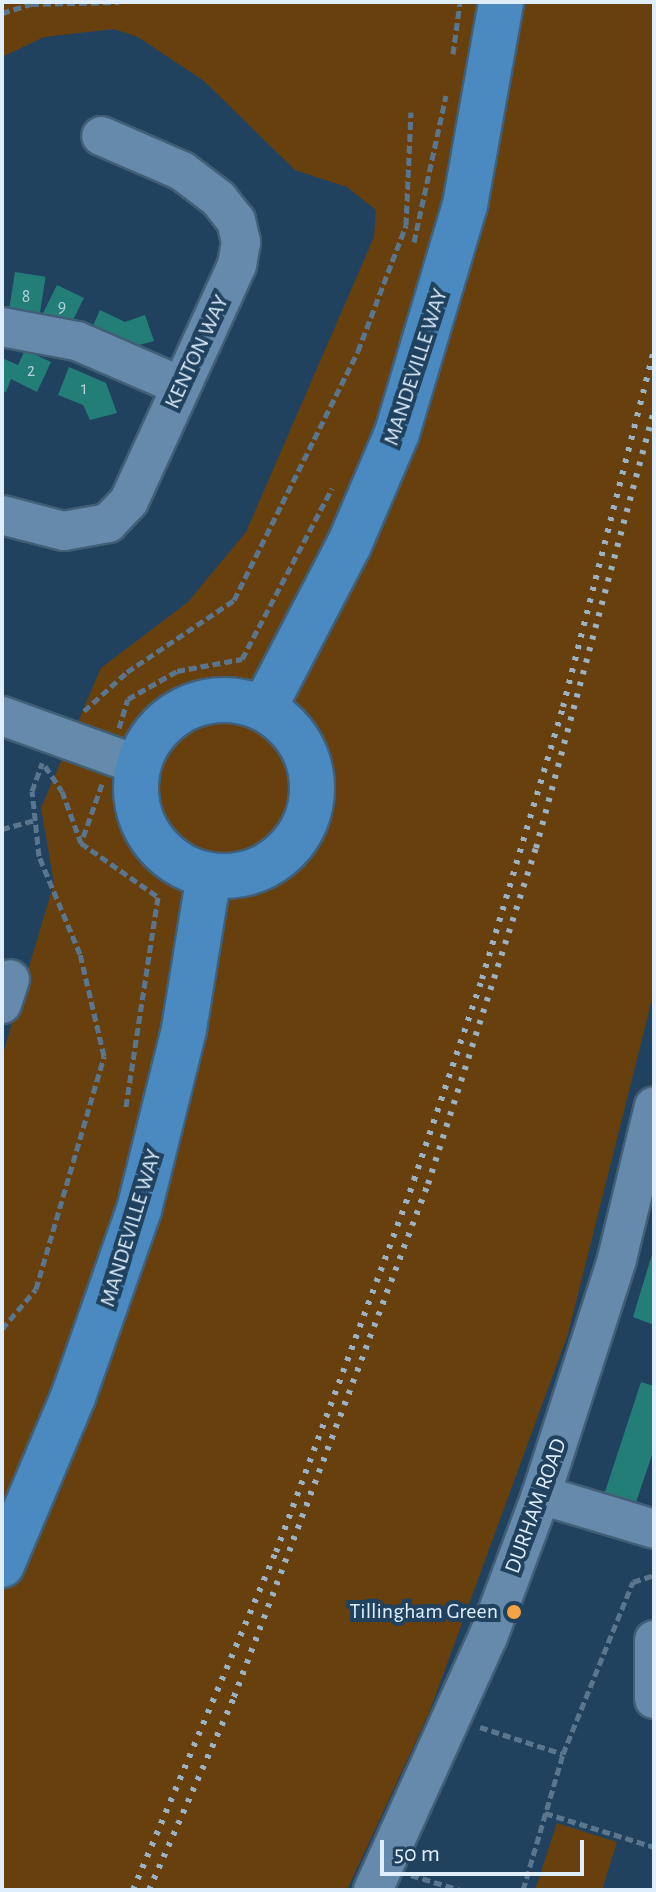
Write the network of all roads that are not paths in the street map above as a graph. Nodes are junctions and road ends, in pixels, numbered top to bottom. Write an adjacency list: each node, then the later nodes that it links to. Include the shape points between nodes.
1 (501, 2): 6 (main road, MANDEVILLE WAY, via 465,205 397,433 349,545)
2 (101, 136): 4 (street, KENTON WAY, via 182,171 219,199 236,221 241,242 237,265)
3 (2, 327): 4 (street, via 77,341)
4 (181, 386): 5 (street, KENTON WAY, via 129,501 108,523 64,531)
5 (2, 515)
6 (264, 708): 8 (main road, via 223,699 183,710); 9 (main road, via 287,725 302,747 311,772 307,818 278,858 255,871)
7 (2, 716): 8 (street, via 44,752)
8 (124, 760): 9 (main road, via 155,844 172,859)
9 (209, 875): 13 (main road, MANDEVILLE WAY, via 184,1029 139,1210 78,1384)
10 (654, 1106): 11 (street, DURHAM ROAD, via 617,1259)
11 (541, 1495): 12 (street); 16 (street, DURHAM ROAD, via 488,1637)
12 (654, 1529)
13 (2, 1565)
14 (654, 1640): 15 (street)
15 (654, 1699)
16 (378, 1878)

